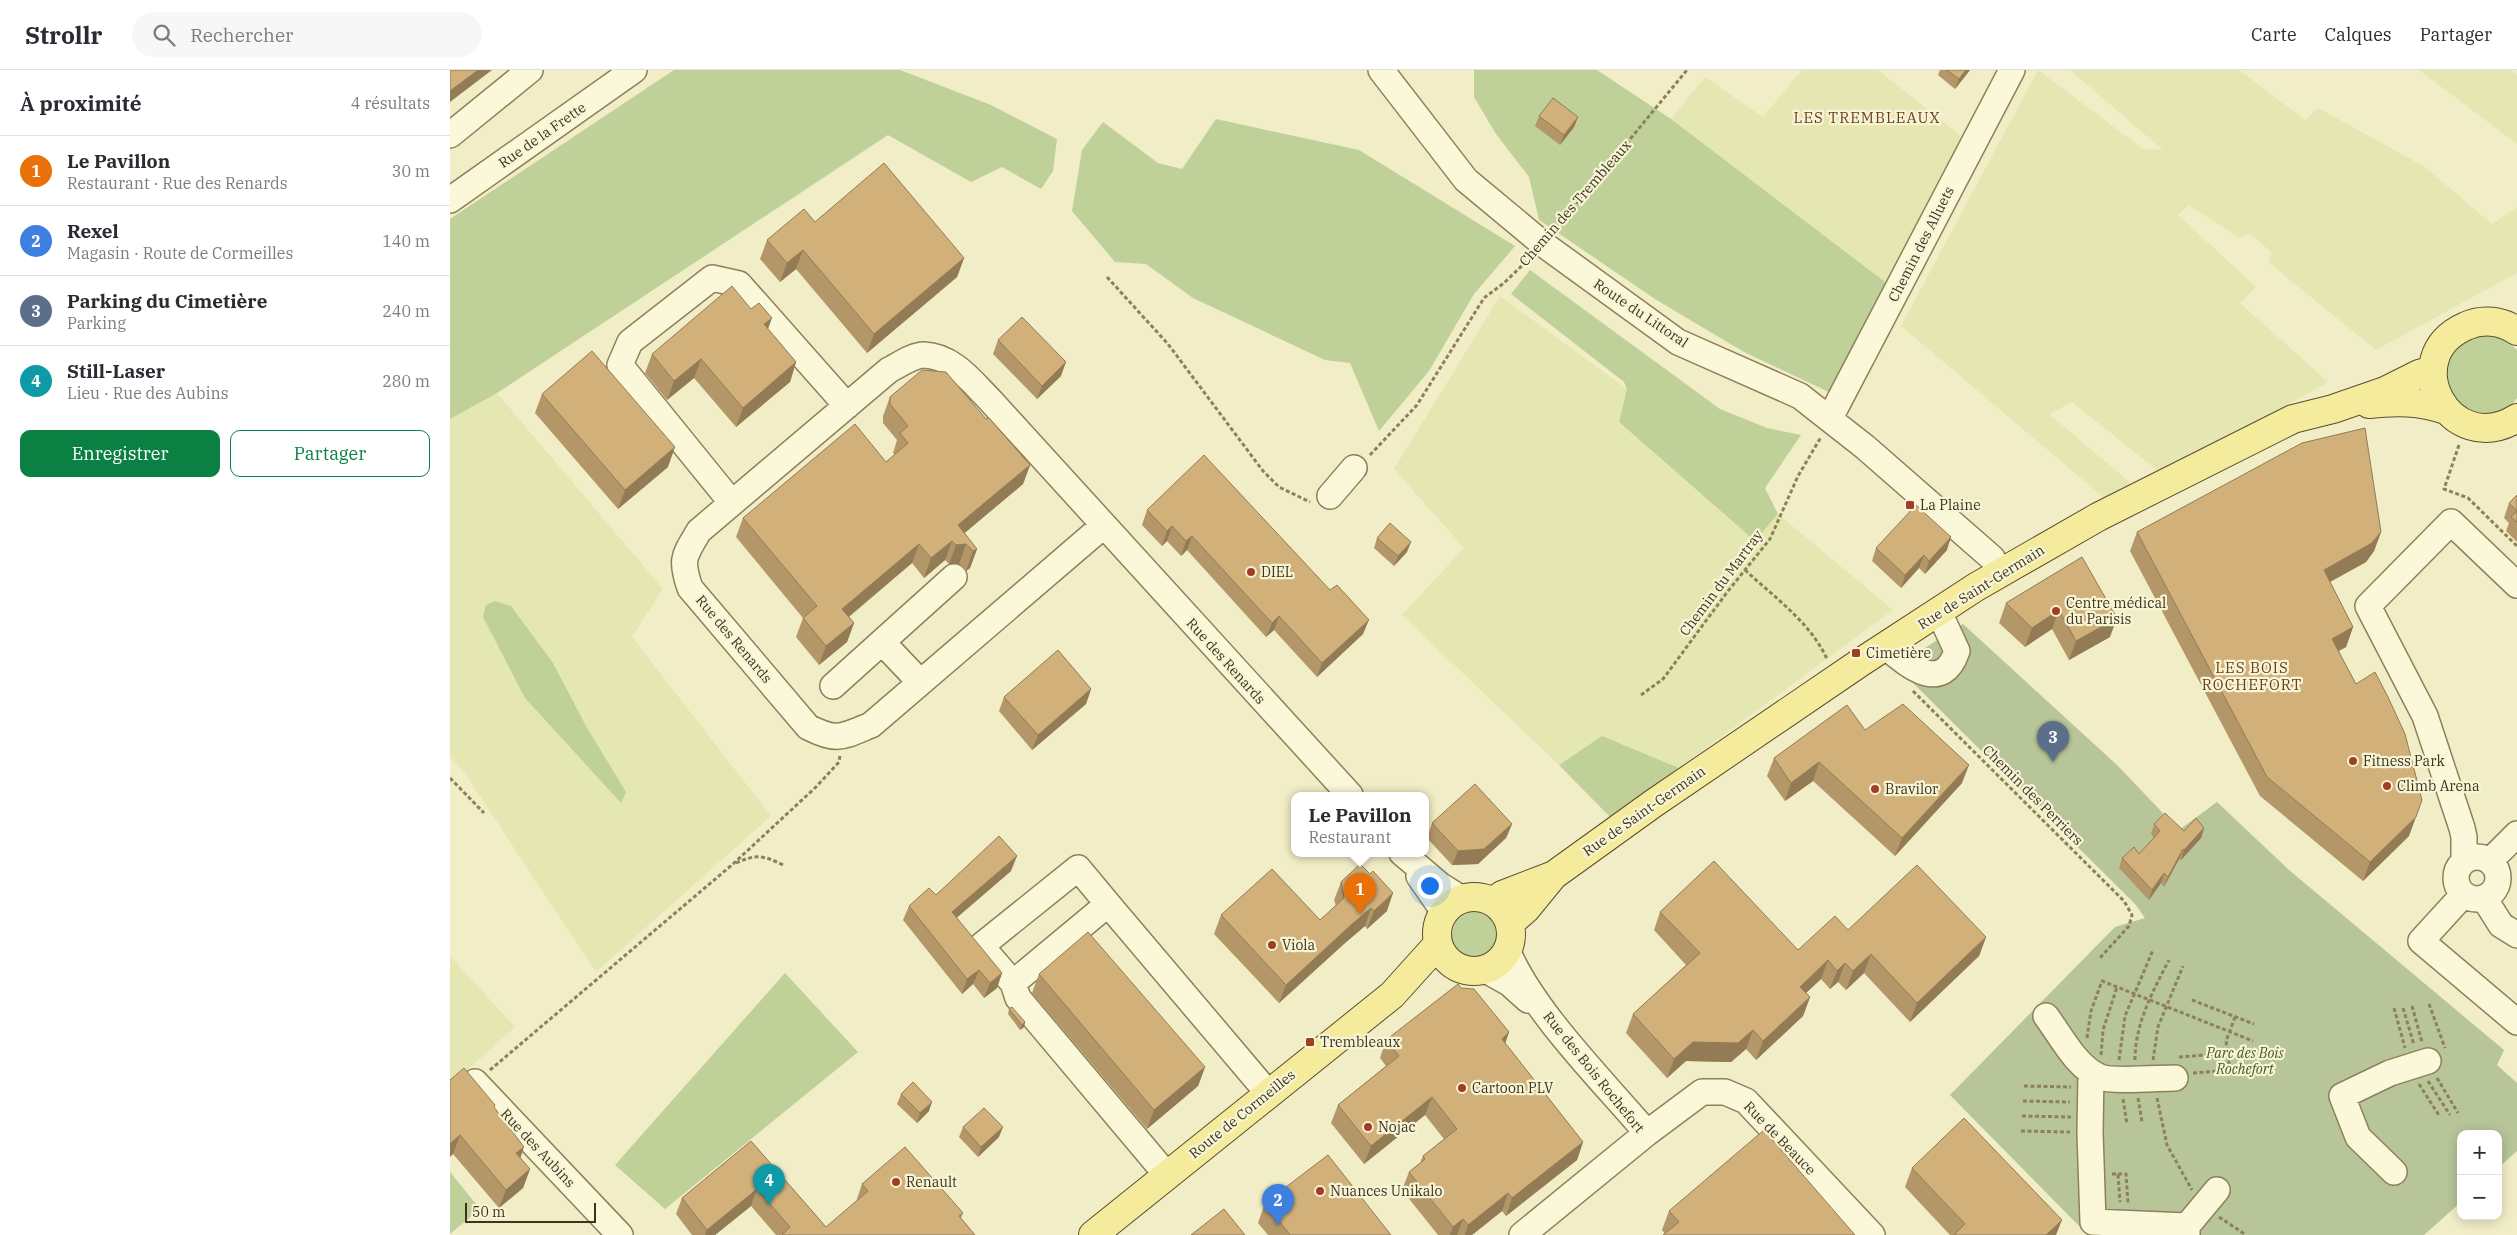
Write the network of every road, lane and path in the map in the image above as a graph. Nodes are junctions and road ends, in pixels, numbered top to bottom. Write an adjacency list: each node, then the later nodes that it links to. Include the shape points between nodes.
1 (530, 70): 6 (street)
2 (634, 70): 7 (street, Rue de la Frette)
3 (1380, 70): 8 (street, Route du Littoral, via 1466,180)
4 (1687, 70): 8 (path, Chemin des Trembleaux)
5 (2006, 72): 15 (street, Chemin des Alluets)
6 (450, 135)
7 (450, 200)
8 (1543, 244): 15 (street, Route du Littoral, via 1678,342 1800,396); 18 (path, Chemin des Trembleaux, via 1504,284 1484,298 1417,405 1382,444)
9 (1107, 277): 19 (path, via 1168,344 1279,487 1310,502)
10 (2512, 323): 11 (main road, via 2487,321 2471,323 2456,330 2436,354)
11 (2433, 370): 13 (main road, Rue de Saint-Germain); 14 (main road, via 2433,384)
12 (847, 406): 20 (street, Rue des Renards); 20 (street, via 739,284 712,278 630,342 620,365); 21 (street, Rue des Renards, via 889,370 904,362 923,355 942,358 959,369 990,400)
13 (2333, 409): 14 (main road, Rue de Saint-Germain, via 2391,401 2429,404); 24 (main road, Rue de Saint-Germain, via 2293,419 2098,517)
14 (2446, 410): 16 (main road, via 2457,420 2472,426)
15 (1830, 418): 23 (path, Chemin du Martray, via 1798,476 1770,539); 24 (street, Route du Littoral, via 1992,558)
16 (2512, 425)
17 (2467, 444): 22 (path, via 2458,441 2444,489 2468,498)
18 (1354, 468): 19 (street)
19 (1330, 496)
20 (732, 503): 35 (street, Rue des Renards, via 699,531 685,555 683,569 690,588 808,727 827,737)
21 (1103, 526): 30 (street, Rue des Renards); 37 (street, Rue des Renards)
22 (2517, 546)
23 (1744, 570): 31 (path, via 1803,624 1820,645 1827,660); 34 (path, Chemin du Martray, via 1667,674)
24 (2001, 572): 27 (main road, Rue de Saint-Germain)
25 (954, 577): 28 (street)
26 (2517, 585): 41 (street, via 2451,522 2368,606 2425,716 2462,828)
27 (1939, 612): 29 (main road, Rue de Saint-Germain); 29 (street, via 1957,651 1949,666 1926,674)
28 (882, 642): 30 (street); 32 (street)
29 (1886, 647): 31 (main road, Rue de Saint-Germain)
30 (920, 682): 35 (street, Rue des Renards, via 871,725)
31 (1830, 684): 45 (main road, Rue de Saint-Germain)
32 (833, 686)
33 (1908, 686): 55 (path, Chemin des Perriers, via 2124,901 2132,915 2129,926)
34 (1641, 695)
35 (845, 736): 43 (path, via 839,762)
36 (450, 778): 38 (path)
37 (1347, 792)
38 (484, 813)
39 (2517, 834): 42 (street)
40 (1408, 857): 49 (street, via 1441,886)
41 (2464, 860): 42 (street, via 2476,856); 46 (street, via 2456,871 2456,884)
42 (2490, 861): 46 (street, via 2498,881 2491,894)
43 (733, 864): 44 (path, via 751,856 768,858); 80 (path)
44 (783, 865)
45 (1554, 875): 47 (main road, Rue de Saint-Germain, via 1502,895); 50 (main road, Rue de Saint-Germain)
46 (2474, 896): 51 (street, via 2500,924); 71 (street, via 2421,941)
47 (1493, 902): 49 (main road, via 1473,897); 50 (main road)
48 (1108, 904): 60 (street); 60 (street, via 1078,868 981,946); 83 (street)
49 (1453, 905): 52 (main road, via 1439,922)
50 (1510, 923): 53 (main road)
51 (2517, 935)
52 (1438, 944): 57 (main road); 63 (main road, Route de Cormeilles)
53 (1507, 950): 59 (main road); 70 (street, Rue des Bois Rochefort)
54 (2154, 950): 62 (path)
55 (2099, 959)
56 (2168, 960): 64 (path)
57 (1455, 965): 59 (main road, via 1464,969); 63 (main road, Route de Cormeilles)
58 (2183, 966): 67 (path)
59 (1484, 969): 70 (street, via 1509,983)
60 (1013, 983): 91 (street, via 1018,998)
61 (2117, 987): 62 (path); 81 (path, via 2103,1030); 81 (path, via 2102,981 2091,1012)
62 (2134, 994): 64 (path); 81 (path, via 2120,1040 2118,1055)
63 (1392, 995): 83 (main road, Route de Cormeilles)
64 (2148, 1000): 67 (path); 81 (path, via 2135,1052)
65 (2192, 1000): 69 (path)
66 (2429, 1004): 77 (path, via 2446,1051)
67 (2165, 1006): 73 (path); 81 (path, via 2154,1041)
68 (2046, 1016): 81 (street)
69 (2235, 1016): 72 (path); 73 (path)
70 (1548, 1018): 89 (street, Rue des Bois Rochefort)
71 (2517, 1022)
72 (2254, 1024)
73 (2228, 1032): 74 (path); 76 (path)
74 (2253, 1041)
75 (2256, 1051): 76 (path)
76 (2226, 1053): 79 (path); 81 (path)
77 (2428, 1062): 90 (street, via 2390,1074 2342,1096 2358,1137)
78 (2262, 1068): 79 (path)
79 (2230, 1071): 81 (path)
80 (476, 1082): 96 (street, Rue des Aubins)
81 (2122, 1084): 82 (path); 84 (path); 85 (path); 86 (path); 87 (path); 88 (path); 93 (path, via 2167,1145 2182,1175); 94 (street, via 2093,1222)
82 (2024, 1086)
83 (1268, 1093): 91 (main road, Route de Cormeilles)
84 (2023, 1101)
85 (2022, 1116)
86 (2142, 1122)
87 (2126, 1124)
88 (2021, 1131)
89 (1647, 1132): 98 (street, Rue des Bois Rochefort); 99 (street, Rue de Beauce, via 1702,1092 1725,1092 1746,1101)
90 (2394, 1172)
91 (1166, 1174): 97 (main road, Route de Cormeilles)
92 (2118, 1174): 94 (path, via 2126,1174)
93 (2211, 1197): 95 (street); 100 (path)
94 (2129, 1223): 95 (street)
95 (2187, 1230)
96 (620, 1235)
97 (1093, 1235)
98 (1522, 1235)
99 (1872, 1235)
100 (2246, 1235)

